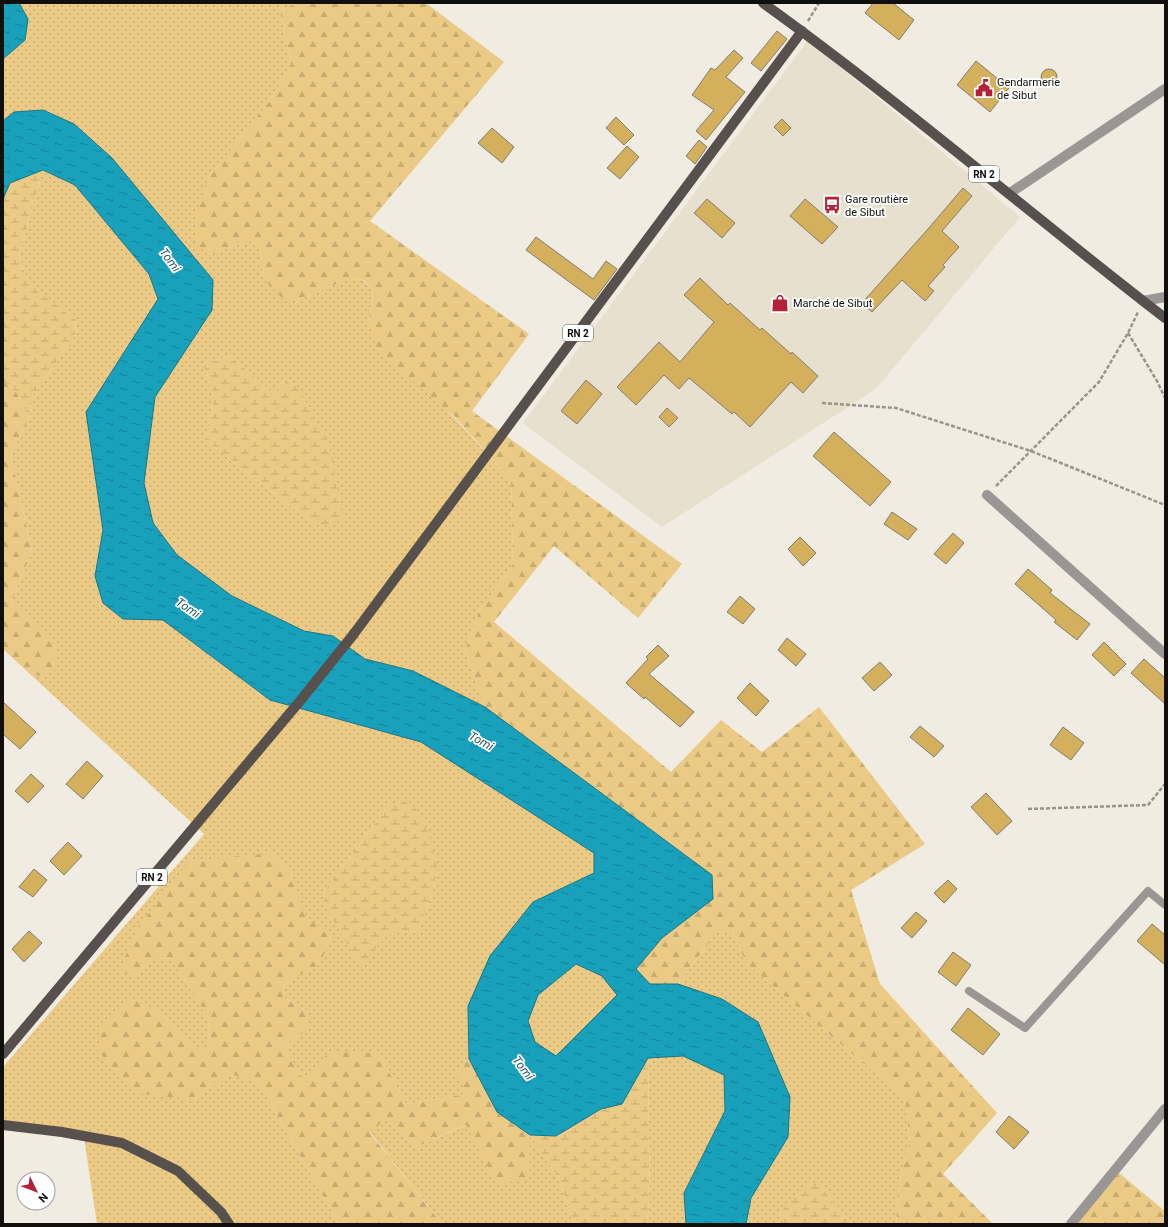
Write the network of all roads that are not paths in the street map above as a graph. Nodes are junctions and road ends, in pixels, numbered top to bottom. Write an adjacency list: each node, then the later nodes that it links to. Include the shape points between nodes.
1 (763, 3): 2 (main road, RN 2)
2 (802, 31): 4 (main road, RN 2); 12 (main road, RN 2, via 353,635)
3 (1165, 89): 4 (street)
4 (1010, 193): 6 (main road, RN 2)
5 (1165, 297): 6 (street)
6 (1143, 301): 7 (main road, RN 2)
7 (1165, 318)
8 (987, 495): 9 (street)
9 (1165, 654)
10 (1165, 905): 11 (lane, via 1148,891 1024,1028)
11 (969, 991)
12 (3, 1054)
13 (1165, 1109): 16 (street)
14 (3, 1126): 15 (main road, via 62,1132 122,1143 178,1171 221,1212)
15 (228, 1224)
16 (1072, 1224)

